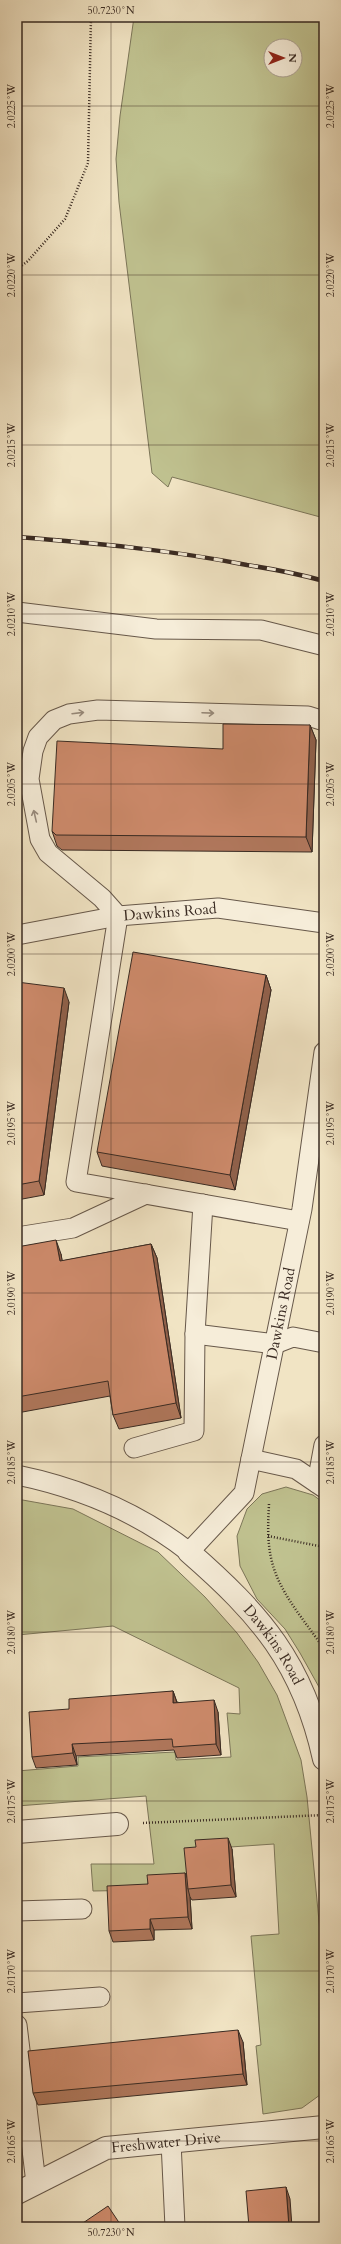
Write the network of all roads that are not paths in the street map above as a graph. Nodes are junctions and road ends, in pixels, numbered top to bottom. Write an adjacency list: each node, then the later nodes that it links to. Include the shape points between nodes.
1 (17, 612): 2 (lane, via 156,629 261,630)
2 (321, 645)
3 (324, 721): 4 (lane, one-way to 3, via 102,898 48,853 40,839 29,779 38,737 54,720 69,714 98,710 308,716)
4 (118, 916): 5 (lane, Dawkins Road, via 218,908); 6 (lane, Dawkins Road); 8 (lane, via 76,1182)
5 (324, 923)
6 (17, 935)
7 (324, 1052): 10 (lane, Dawkins Road)
8 (146, 1194): 9 (lane); 11 (lane, via 73,1228)
9 (203, 1204): 10 (lane); 12 (lane)
10 (299, 1221): 14 (lane, Dawkins Road)
11 (17, 1237)
12 (195, 1334): 14 (lane); 16 (lane, via 194,1431)
13 (324, 1343): 14 (lane, via 293,1337)
14 (275, 1344): 17 (lane, Dawkins Road)
15 (324, 1445): 19 (lane)
16 (134, 1448)
17 (251, 1459): 19 (lane, via 296,1469); 20 (lane, Dawkins Road, via 244,1494)
18 (17, 1475): 20 (lane, Dawkins Road, via 56,1484 120,1508 168,1536)
19 (321, 1485)
20 (189, 1552): 21 (street, Dawkins Road, via 231,1589 276,1642 312,1712)
21 (324, 1759)
22 (117, 1824): 23 (street)
23 (17, 1832)
24 (82, 1908): 25 (lane)
25 (17, 1911)
26 (100, 1997): 27 (lane)
27 (17, 2003)
28 (17, 2025): 31 (lane)
29 (324, 2127): 30 (street, Freshwater Drive)
30 (171, 2142): 31 (street, Freshwater Drive, via 106,2148); 32 (lane)
31 (26, 2188)
32 (175, 2227)

